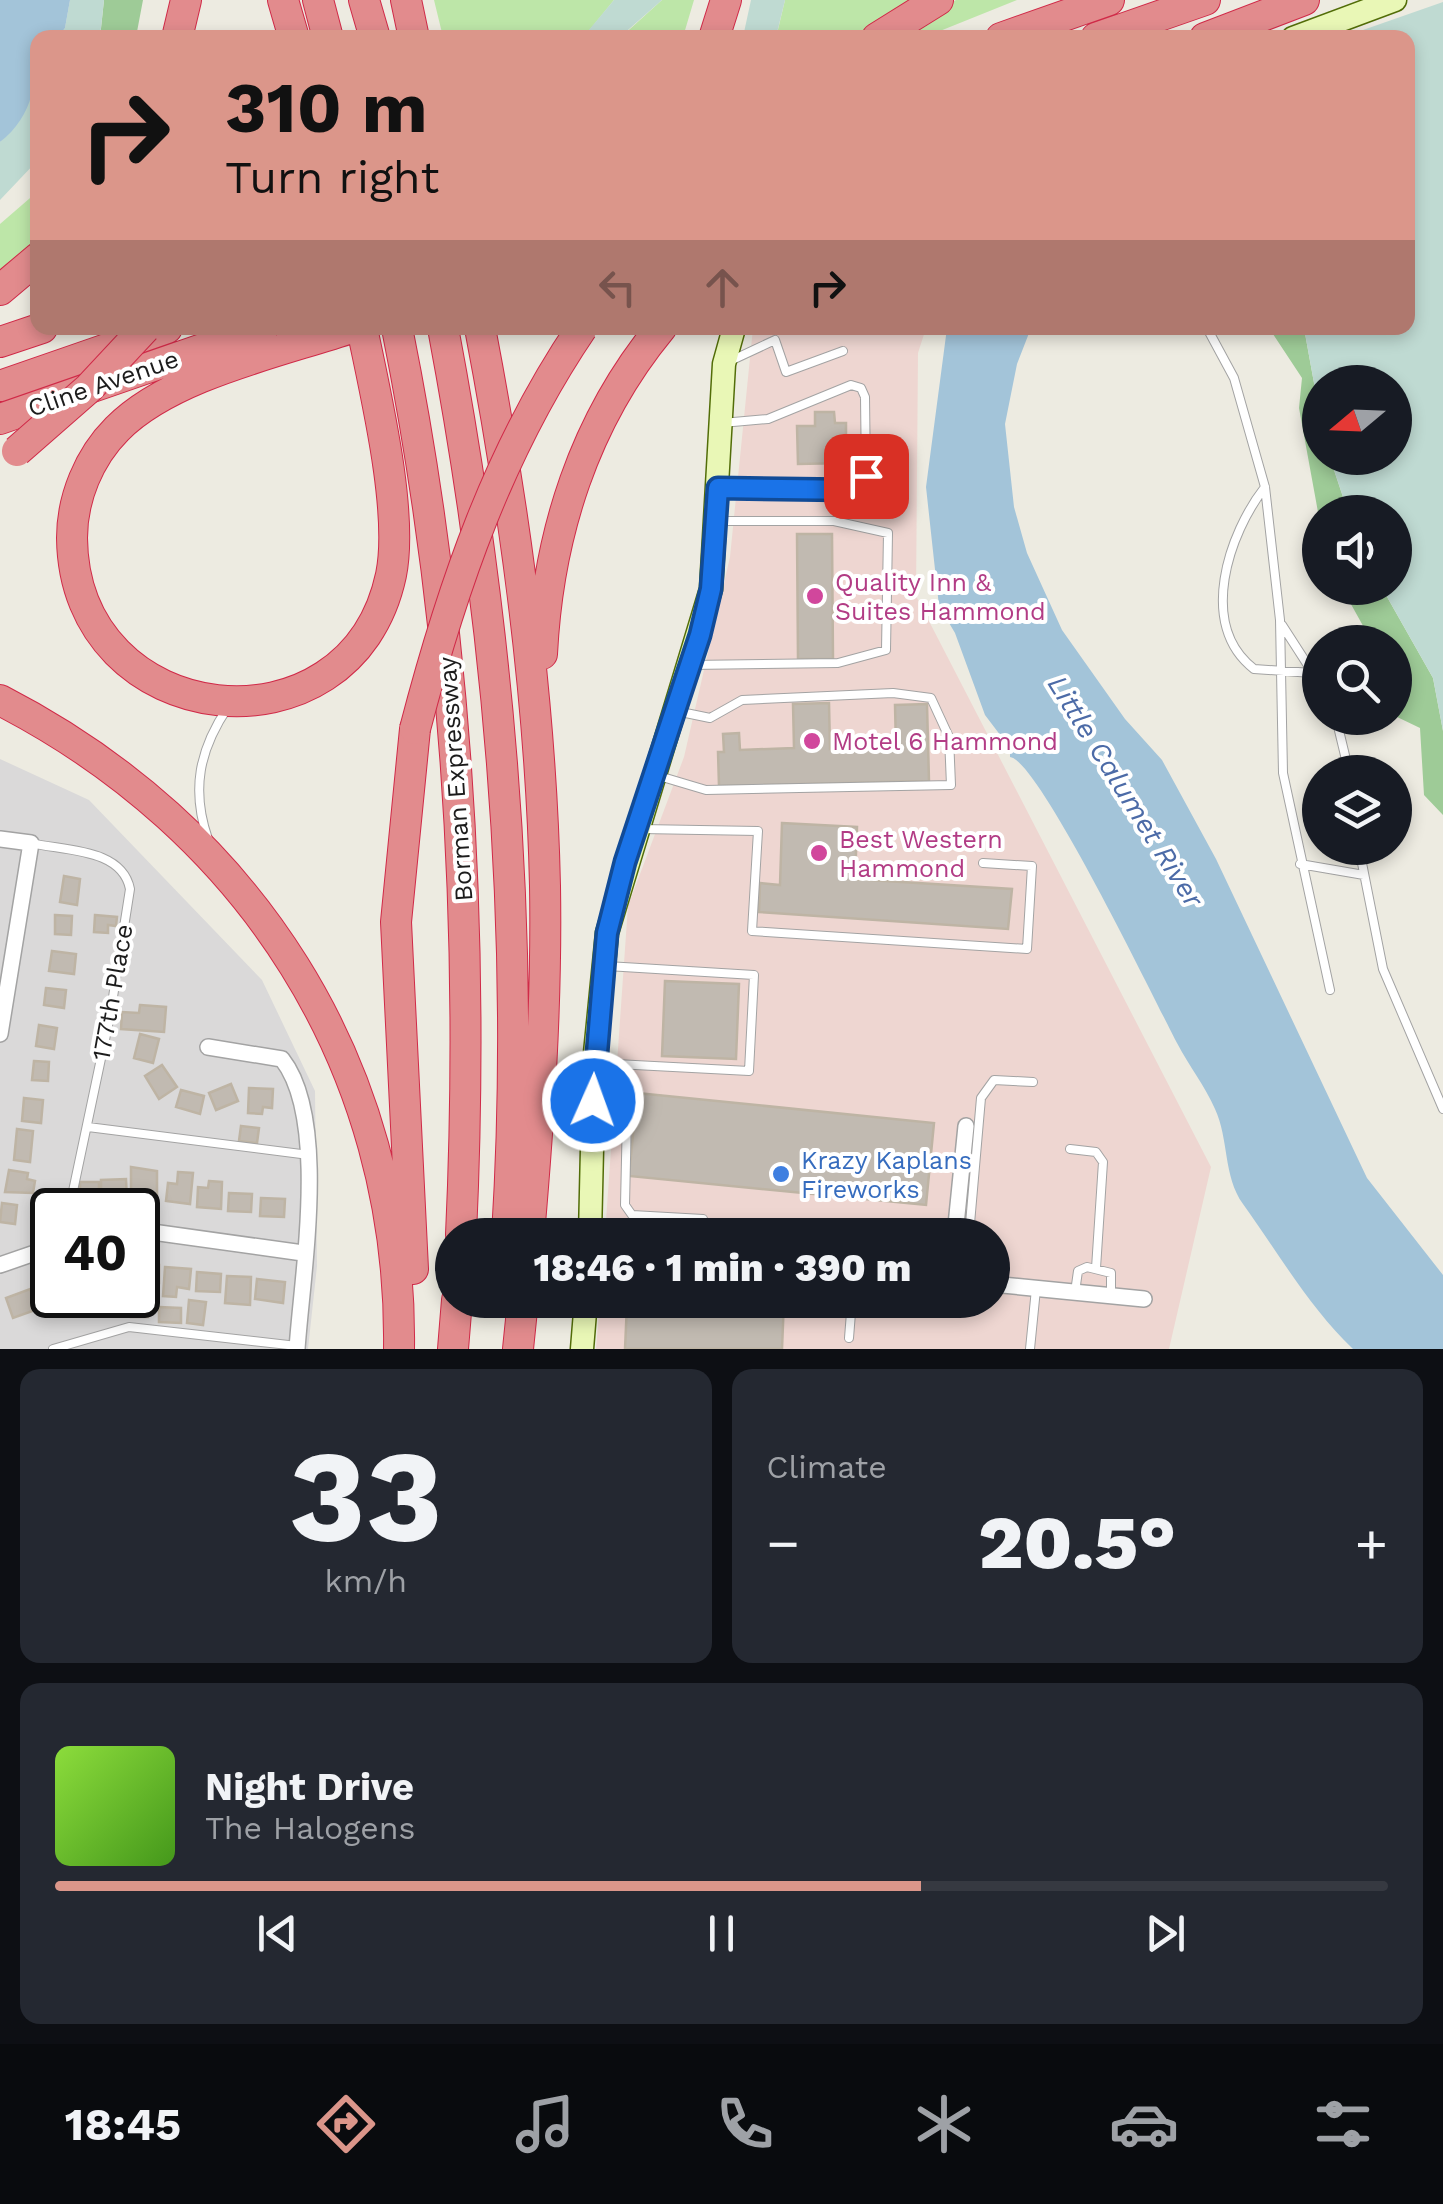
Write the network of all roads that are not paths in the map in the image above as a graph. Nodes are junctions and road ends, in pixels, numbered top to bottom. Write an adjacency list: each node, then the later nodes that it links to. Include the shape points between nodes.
1 (186, 0): 13 (highway)
2 (283, 0): 14 (highway)
3 (309, 0): 15 (highway)
4 (318, 0): 16 (highway)
5 (364, 0): 17 (highway)
6 (406, 0): 18 (highway)
7 (726, 0): 19 (highway)
8 (938, 0): 20 (highway)
9 (1109, 0): 21 (highway)
10 (1304, 0): 23 (highway)
11 (1396, 0): 24 (street)
12 (1191, 5): 22 (highway)
13 (179, 30)
14 (293, 30)
15 (299, 30)
16 (326, 30)
17 (373, 30)
18 (412, 30)
19 (717, 30)
20 (890, 30)
21 (1021, 30)
22 (1119, 30)
23 (1226, 30)
24 (1315, 30)
25 (30, 265): 26 (highway)
26 (0, 290)
27 (30, 332): 40 (highway)
28 (138, 335): 46 (highway, bridge)
29 (148, 335): 43 (highway, Cline Avenue)
30 (243, 335): 44 (highway, Cline Avenue)
31 (331, 335): 56 (highway, via 144,406 95,456 79,491 72,561 95,626 120,658 156,684)
32 (364, 335): 56 (highway, via 395,548 383,602 348,655 325,673 270,698)
33 (443, 335): 82 (highway, Borman Expressway, via 480,559 503,796 511,956)
34 (481, 335): 58 (highway, via 508,490)
35 (578, 335): 107 (highway, bridge, via 482,514 416,728 396,922 412,1209)
36 (656, 335): 58 (highway, via 608,406 557,536 545,600)
37 (732, 335): 42 (street)
38 (1211, 335): 48 (lane, via 1234,378)
39 (399, 339): 81 (highway, Borman Expressway, via 446,643 460,818 466,1046)
40 (0, 342)
41 (843, 351): 42 (lane, via 786,372 775,340)
42 (724, 364): 45 (street)
43 (0, 386)
44 (0, 419)
45 (720, 423): 47 (street); 47 (lane, via 768,419 851,385 861,388 866,476 856,490)
46 (9, 457)
47 (718, 488): 49 (street)
48 (1265, 488): 50 (lane); 53 (lane, via 1236,536 1223,602 1229,633 1247,663)
49 (716, 521): 52 (street, via 711,589); 52 (lane, via 834,521 888,533 886,650 838,663)
50 (1280, 620): 51 (lane); 53 (lane)
51 (1302, 656)
52 (690, 666): 57 (street)
53 (1282, 672): 54 (lane); 64 (lane, via 1283,773)
54 (1302, 673)
55 (0, 700): 66 (highway, via 113,766)
56 (231, 703): 66 (lane, via 214,728 198,776 206,836)
57 (676, 710): 59 (street); 59 (lane, via 710,718 742,700 931,698 949,737 950,785 706,790)
58 (539, 762): 83 (highway, via 544,1006)
59 (654, 775): 60 (street)
60 (636, 829): 63 (lane, via 758,832 752,931 1027,948 1032,866); 68 (street)
61 (0, 839): 62 (street)
62 (31, 843): 70 (street); 77 (lane, 177th Place, via 109,860 129,883)
63 (982, 863)
64 (1300, 864): 67 (lane); 69 (lane)
65 (1362, 865): 67 (lane)
66 (220, 866): 106 (highway, via 297,968 373,1138 395,1261)
67 (1364, 875): 75 (lane, via 1383,969)
68 (602, 966): 72 (street); 72 (lane, via 754,976 749,1071)
69 (1330, 990)
70 (0, 1034)
71 (208, 1046): 79 (street, via 282,1059 304,1114)
72 (594, 1063): 74 (street)
73 (1033, 1082): 87 (lane, via 994,1080 981,1098)
74 (593, 1101): 84 (street); 85 (lane, via 622,1106 627,1114 625,1205 632,1215)
75 (1443, 1109)
76 (966, 1126): 86 (street)
77 (88, 1127): 79 (lane); 80 (lane, 177th Place)
78 (1070, 1149): 92 (lane, via 1096,1152 1103,1162)
79 (309, 1155): 89 (street)
80 (74, 1188)
81 (461, 1218)
82 (506, 1218)
83 (531, 1218)
84 (590, 1218)
85 (685, 1218)
86 (957, 1218)
87 (970, 1218)
88 (160, 1233): 89 (street)
89 (304, 1252): 104 (street)
90 (30, 1255): 91 (street)
91 (0, 1265)
92 (1096, 1268): 95 (lane, via 1078,1272); 96 (lane, via 1110,1273)
93 (1010, 1286): 94 (street)
94 (1036, 1289): 95 (street); 112 (lane)
95 (1074, 1292): 96 (street)
96 (1111, 1296): 97 (street)
97 (1144, 1299)
98 (455, 1318): 108 (highway)
99 (501, 1318): 109 (highway)
100 (522, 1318): 110 (highway)
101 (585, 1318): 111 (street)
102 (851, 1318): 103 (lane)
103 (849, 1338)
104 (297, 1348): 105 (lane, via 129,1327)
105 (53, 1349)
106 (399, 1349)
107 (411, 1349)
108 (453, 1349)
109 (499, 1349)
110 (518, 1349)
111 (582, 1349)
112 (1030, 1349)

